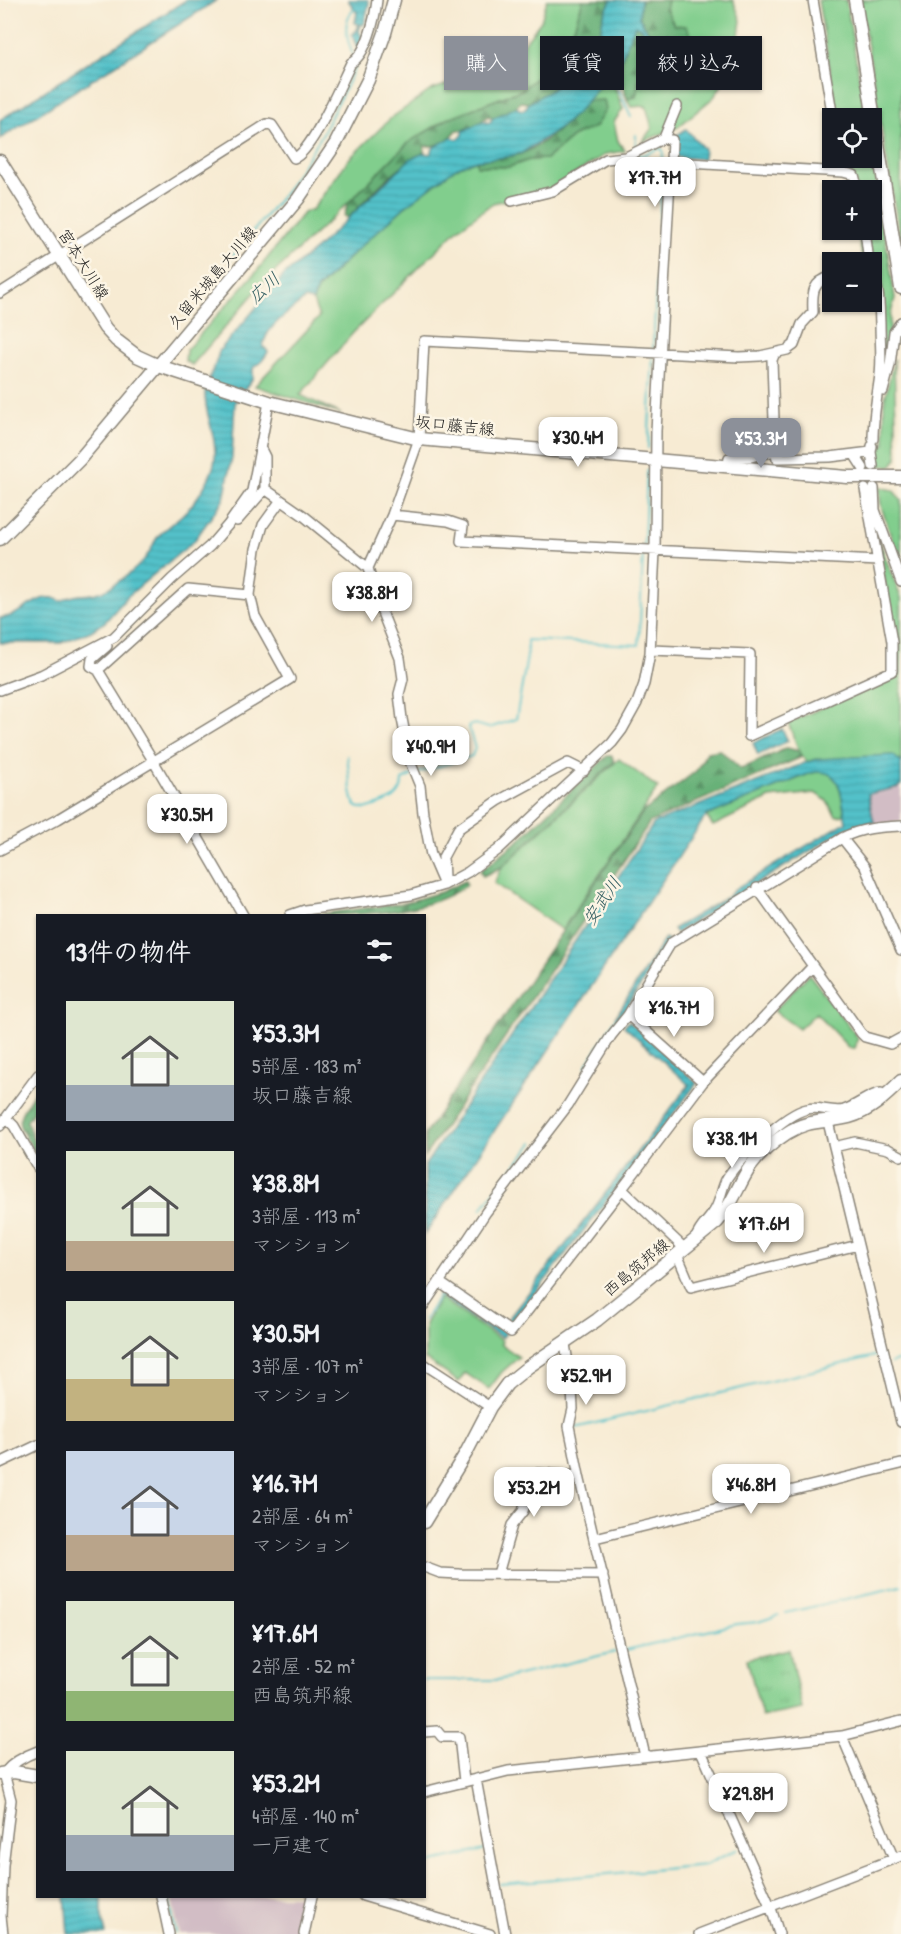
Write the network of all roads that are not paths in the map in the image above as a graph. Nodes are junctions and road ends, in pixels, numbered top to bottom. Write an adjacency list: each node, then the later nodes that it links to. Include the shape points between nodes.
1 (377, 0): 14 (street, via 359,59 351,63 315,135 300,156 294,158 272,125 267,124)
2 (394, 0): 22 (main road, 久留米城島大川線, via 368,80 336,143 298,199)
3 (813, 0): 6 (street)
4 (855, 0): 16 (main road)
5 (677, 106): 7 (street)
6 (832, 108)
7 (664, 138): 9 (street, via 672,140); 13 (street, via 626,157 606,159 553,191)
8 (0, 161): 14 (main road, 宮本大川線)
9 (671, 162): 11 (street); 20 (street)
10 (842, 168): 11 (street)
11 (843, 172): 12 (street, via 854,175)
12 (855, 180)
13 (512, 201)
14 (60, 256): 17 (street); 22 (main road, 宮本大川線, via 105,328 137,356)
15 (822, 279): 21 (street, via 814,287 813,312 802,324 794,345)
16 (901, 288)
17 (0, 293)
18 (879, 312): 25 (street, via 880,374)
19 (901, 322): 25 (street, via 894,332)
20 (656, 353): 21 (street, via 739,357); 24 (street, via 424,341); 30 (street)
21 (775, 353): 27 (street)
22 (159, 366): 23 (main road, 坂口藤吉線); 37 (main road, 久留米城島大川線, via 80,459)
23 (267, 401): 24 (main road, 坂口藤吉線); 26 (street)
24 (419, 439): 30 (main road, 坂口藤吉線); 35 (street)
25 (873, 439): 28 (street)
26 (261, 448): 33 (street, via 265,457); 36 (street, via 252,491)
27 (775, 451): 29 (street, via 777,458 786,459); 31 (street, via 729,458)
28 (871, 452): 29 (street); 29 (street, via 868,467)
29 (854, 454)
30 (657, 460): 31 (main road, 坂口藤吉線); 38 (street)
31 (728, 466): 32 (main road, 坂口藤吉線, via 847,477)
32 (901, 477)
33 (265, 489): 34 (street); 36 (street, via 246,513)
34 (281, 500): 40 (street); 42 (street, via 263,525)
35 (392, 515): 38 (street, via 458,523 463,526 461,541); 40 (street)
36 (228, 525): 43 (street)
37 (0, 539)
38 (655, 550): 39 (street); 44 (street)
39 (878, 561): 41 (street, via 870,489); 44 (street, via 892,642 892,671 749,736 750,654)
40 (368, 568): 52 (street, via 400,658 402,719 420,786 431,855)
41 (901, 582)
42 (250, 595): 45 (street, via 188,589); 47 (street, via 255,616 291,679)
43 (114, 637): 45 (street, via 92,659 91,666); 46 (street, via 41,675)
44 (651, 650): 48 (street, via 638,703 617,737)
45 (98, 670): 47 (street)
46 (0, 690)
47 (154, 762): 51 (street); 54 (street)
48 (584, 771): 52 (street, via 498,850); 52 (street, via 568,763 498,801 458,829 443,857)
49 (901, 826): 50 (street, via 874,827)
50 (842, 838): 53 (street); 56 (street, via 865,867)
51 (0, 850)
52 (444, 885): 55 (street, via 411,895)
53 (758, 888): 57 (street); 58 (street, via 675,939)
54 (242, 914)
55 (293, 914)
56 (901, 950)
57 (813, 966): 59 (street, via 865,1037 890,1044); 62 (street)
58 (628, 1015): 62 (street); 73 (street, via 611,1035 568,1105 486,1212)
59 (901, 1038)
60 (36, 1079): 65 (street)
61 (901, 1080): 63 (main road, 西島筑邦線)
62 (703, 1082): 69 (street)
63 (884, 1096): 64 (main road, 西島筑邦線, via 866,1110); 70 (street, via 878,1093 840,1111 806,1109 762,1138 726,1180 716,1208 699,1228)
64 (830, 1120): 66 (street); 70 (main road, 西島筑邦線, via 803,1125 772,1144 750,1167 728,1209)
65 (3, 1122): 68 (street, via 14,1126)
66 (834, 1147): 67 (street, via 855,1142); 71 (street)
67 (901, 1156)
68 (36, 1164)
69 (622, 1189): 72 (street); 73 (street, via 511,1332)
70 (696, 1238): 72 (main road, 西島筑邦線)
71 (858, 1245): 72 (street, via 691,1287); 78 (street)
72 (680, 1251): 75 (main road, 西島筑邦線)
73 (439, 1282): 74 (street)
74 (426, 1302)
75 (565, 1344): 77 (main road, 西島筑邦線, via 517,1375); 82 (street, via 572,1388 569,1426)
76 (426, 1365): 77 (street)
77 (490, 1407): 83 (main road, 西島筑邦線)
78 (901, 1422)
79 (36, 1446): 80 (street)
80 (0, 1463)
81 (901, 1464): 84 (street)
82 (579, 1476): 84 (street); 86 (street, via 534,1476 523,1511 512,1525)
83 (426, 1519)
84 (595, 1538): 87 (street)
85 (426, 1568): 86 (street, via 440,1573)
86 (498, 1574): 87 (street)
87 (603, 1575): 93 (street)
88 (901, 1722): 90 (street)
89 (426, 1732): 97 (street, via 459,1737)
90 (842, 1736): 91 (street); 99 (street)
91 (701, 1751): 93 (street); 103 (street)
92 (36, 1752): 94 (street)
93 (645, 1756): 96 (street, via 547,1766)
94 (1, 1774): 95 (main road); 104 (street, via 11,1800 3,1865)
95 (36, 1776)
96 (476, 1779): 97 (street); 108 (street)
97 (465, 1781): 98 (street)
98 (426, 1791)
99 (898, 1857): 103 (street)
100 (161, 1898): 105 (street)
101 (312, 1898): 106 (street)
102 (370, 1898): 107 (street)
103 (771, 1908): 109 (street); 110 (street)
104 (3, 1934)
105 (169, 1934)
106 (304, 1934)
107 (490, 1934)
108 (505, 1934)
109 (699, 1934)
110 (779, 1934)

